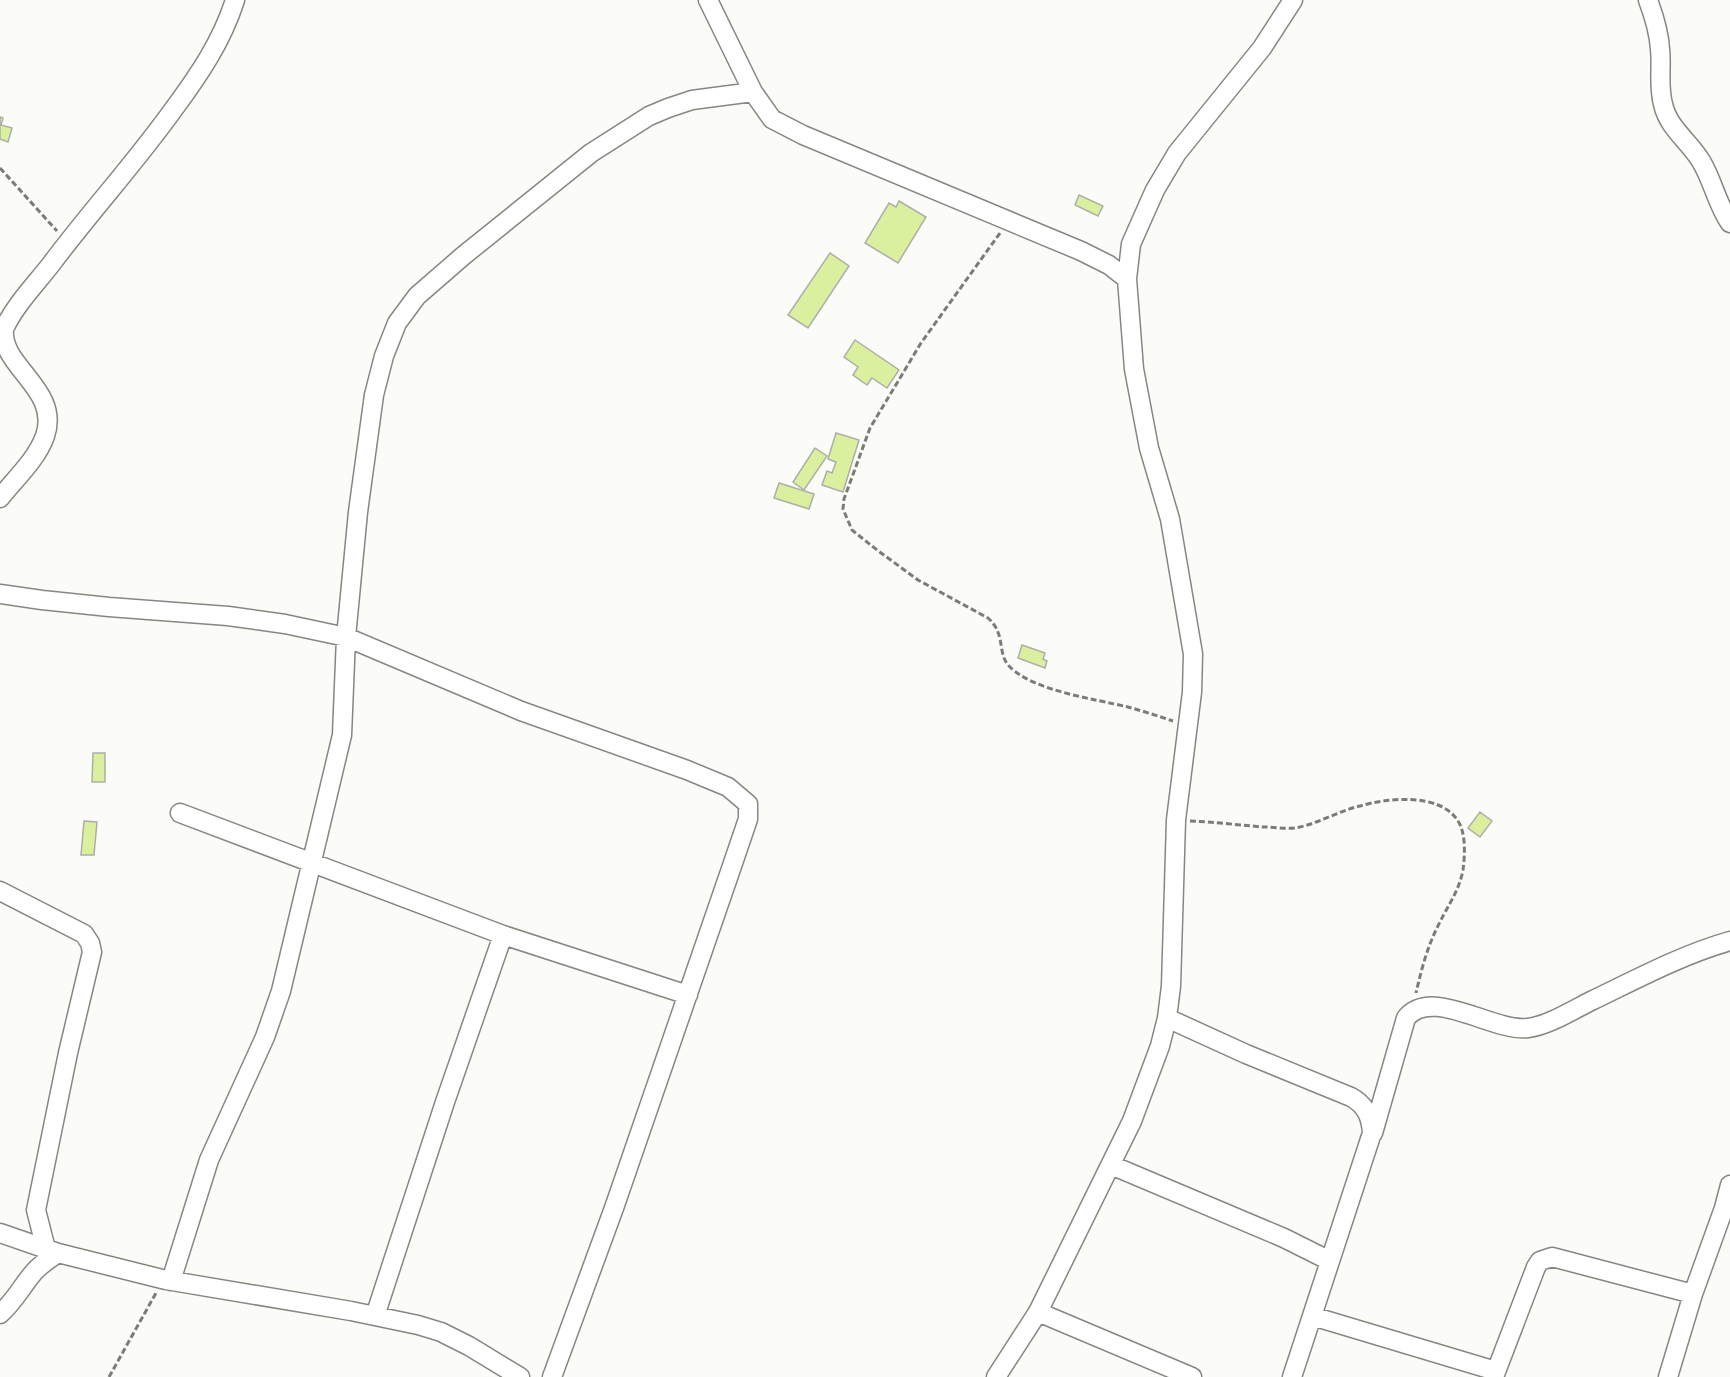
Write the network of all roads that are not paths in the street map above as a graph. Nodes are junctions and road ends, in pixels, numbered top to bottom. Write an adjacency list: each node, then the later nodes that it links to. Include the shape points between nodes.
1 (235, 0): 8 (street, via 228,23 204,68 2,332 5,357 42,400 48,422 40,447)
2 (708, 0): 5 (street)
3 (1293, 0): 7 (street, via 1262,48 1177,153 1131,244)
4 (1648, 0): 6 (street, via 1658,32 1660,89 1667,117 1709,175)
5 (753, 92): 7 (street, via 772,119 803,135 1081,251); 10 (street, via 692,100 649,116 591,153 463,256 417,297 397,323 374,395)
6 (1730, 223)
7 (1127, 279): 17 (street, via 1134,369 1149,448 1170,519 1193,654 1176,820 1174,950)
8 (0, 498)
9 (0, 594): 10 (street, via 228,616)
10 (346, 637): 12 (street, via 342,735); 16 (street, via 521,711 697,774 740,795 748,804 748,819)
11 (180, 813): 12 (street)
12 (311, 864): 14 (street); 25 (street, via 281,991 265,1037 209,1160)
13 (0, 891): 23 (street, via 84,934 92,952 36,1209 37,1222)
14 (503, 935): 16 (street); 29 (street)
15 (1730, 941): 18 (street, via 1674,960 1529,1028 1514,1028 1435,1006 1412,1011 1406,1018)
16 (688, 995): 33 (street)
17 (1167, 1018): 18 (street, via 1359,1101 1371,1118); 19 (street, via 1132,1121)
18 (1372, 1133): 24 (street)
19 (1111, 1165): 24 (street); 27 (street)
20 (1730, 1185): 21 (street)
21 (1727, 1208): 26 (street)
22 (0, 1233): 23 (street)
23 (52, 1251): 25 (street); 28 (street)
24 (1330, 1261): 30 (street)
25 (169, 1281): 29 (street)
26 (1693, 1294): 31 (street, via 1545,1258 1536,1267); 37 (street)
27 (1038, 1312): 34 (street); 35 (street)
28 (0, 1314)
29 (375, 1316): 32 (street, via 441,1332)
30 (1312, 1316): 31 (street); 36 (street)
31 (1495, 1374)
32 (520, 1377)
33 (552, 1377)
34 (996, 1377)
35 (1191, 1377)
36 (1292, 1377)
37 (1668, 1377)

